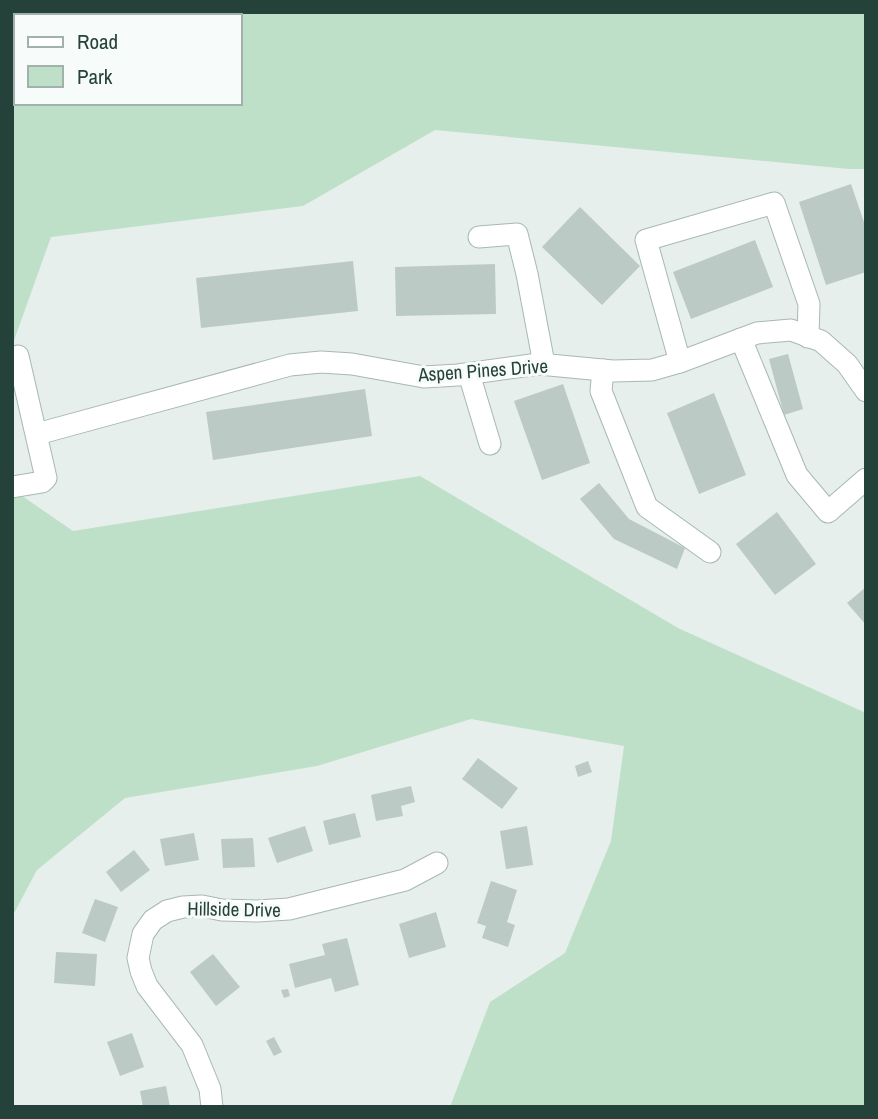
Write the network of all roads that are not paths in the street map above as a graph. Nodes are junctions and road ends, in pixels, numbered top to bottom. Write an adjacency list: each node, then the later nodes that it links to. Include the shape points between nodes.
1 (480, 237): 6 (street, via 517,234)
2 (808, 337): 3 (street, Aspen Pines Drive, via 791,330); 5 (street, via 809,304 774,203 646,240); 9 (street, Aspen Pines Drive, via 821,341 847,364)
3 (741, 339): 5 (street, Aspen Pines Drive); 12 (street, via 797,475 828,512)
4 (18, 356): 10 (street)
5 (680, 362): 7 (street, Aspen Pines Drive, via 652,370)
6 (544, 364): 7 (street, Aspen Pines Drive); 8 (street, Aspen Pines Drive)
7 (603, 370): 14 (street, via 601,391 647,507)
8 (469, 373): 10 (street, Aspen Pines Drive, via 424,377 352,364 290,365); 11 (street)
9 (866, 391)
10 (37, 434): 13 (street, via 46,478)
11 (490, 444)
12 (866, 479)
13 (12, 487)
14 (710, 552)
15 (437, 863): 16 (street, Hillside Drive, via 405,880 289,909 183,907 153,920 143,934 138,958 141,971 147,986 192,1045 210,1089)
16 (212, 1107)

